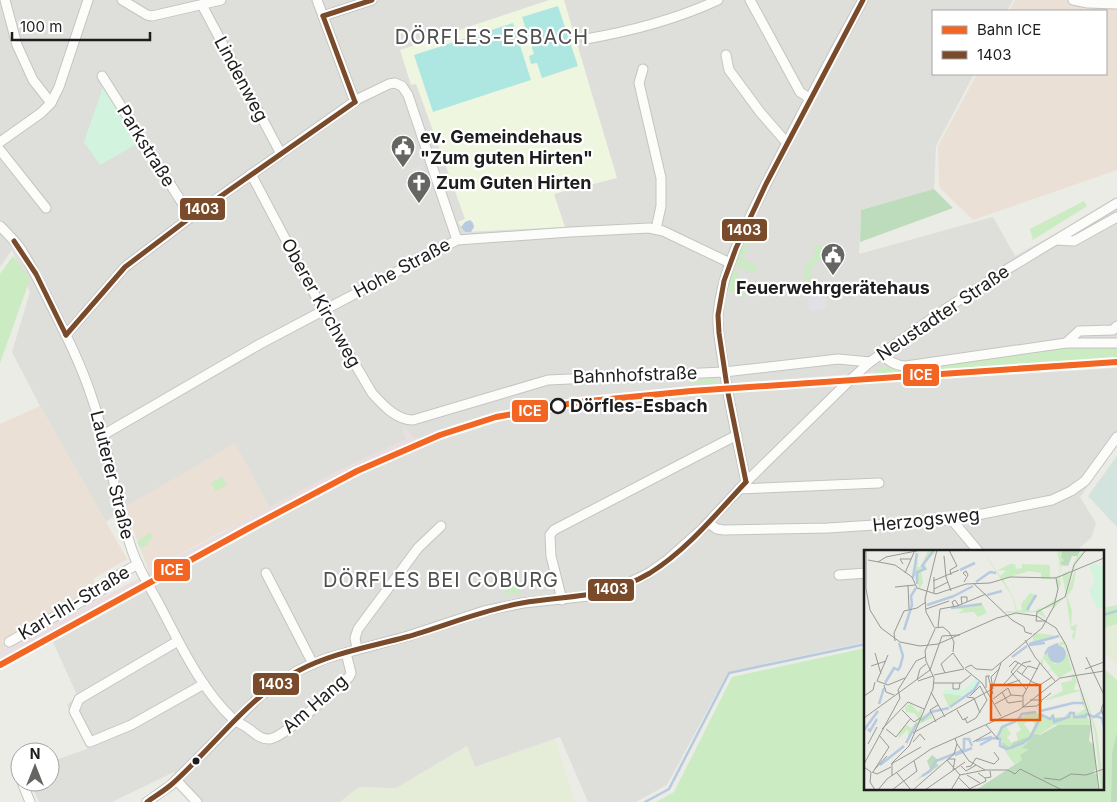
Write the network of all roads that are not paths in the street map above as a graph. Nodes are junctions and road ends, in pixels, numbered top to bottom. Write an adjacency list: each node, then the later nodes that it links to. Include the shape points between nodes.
1 (4, 0): 20 (street, via 17,45 33,80)
2 (88, 0): 20 (street)
3 (122, 0): 11 (street, via 147,15)
4 (221, 0): 11 (street)
5 (317, 0): 13 (street)
6 (372, 0): 13 (street)
7 (718, 0): 14 (street, via 661,22)
8 (750, 0): 18 (street, via 800,92)
9 (863, 0): 18 (street)
10 (1073, 0): 12 (street)
11 (202, 4): 24 (street, Lindenweg)
12 (1117, 4)
13 (323, 16): 19 (street)
14 (586, 39)
15 (726, 56): 22 (street, via 729,70)
16 (643, 70): 31 (street, via 639,83 661,178 661,206)
17 (102, 76): 28 (street, Parkstraße)
18 (809, 98): 22 (street)
19 (355, 102): 24 (street); 32 (street, via 389,84 402,86 418,121)
20 (51, 103): 21 (street)
21 (0, 142)
22 (786, 142): 34 (street)
23 (0, 150): 27 (street)
24 (281, 154): 25 (street)
25 (251, 174): 28 (street); 35 (street, Oberer Kirchweg)
26 (1117, 203): 33 (street, Neustadter Straße)
27 (46, 208)
28 (191, 216): 37 (street, via 125,268)
29 (1117, 216): 33 (street, via 1074,241)
30 (0, 226): 37 (street, Lauterer Straße, via 36,274)
31 (656, 229): 32 (street, Hohe Straße); 34 (street, Hohe Straße)
32 (457, 240): 35 (street, Hohe Straße)
33 (1056, 240): 40 (street, Neustadter Straße)
34 (730, 263): 42 (street, via 718,313)
35 (323, 310): 43 (street, Oberer Kirchweg, via 372,393); 44 (street, Hohe Straße)
36 (1117, 326): 38 (street, via 1113,330 1079,331)
37 (66, 335): 44 (street, Lauterer Straße, via 93,398)
38 (1066, 343): 39 (street); 40 (street, via 906,366 891,362)
39 (1117, 343)
40 (881, 354): 41 (street, Neustadter Straße)
41 (870, 362): 42 (street, Bahnhofstraße, via 838,360); 48 (street, Neustadter Straße)
42 (724, 372): 43 (street, Bahnhofstraße, via 548,380); 45 (street)
43 (405, 420)
44 (103, 435): 53 (street, Lauterer Straße, via 124,526)
45 (737, 435): 48 (street); 57 (street, via 554,530 550,535 551,556)
46 (1117, 437): 49 (street, Herzogsweg, via 1084,481 1071,492 1052,500)
47 (879, 483): 48 (street)
48 (742, 486): 50 (street, Neustadter Straße)
49 (952, 520): 50 (street, Herzogsweg, via 828,528 724,530); 52 (street)
50 (708, 523): 57 (street, Neustadter Straße, via 649,573 616,589)
51 (441, 526): 60 (street, via 418,548 358,629 355,638)
52 (977, 550)
53 (138, 564): 58 (street, Karl-Ihl-Straße, via 110,580 102,590); 59 (street, Lauterer Straße)
54 (864, 573): 56 (street)
55 (266, 574): 62 (street)
56 (839, 575)
57 (562, 600): 60 (street, Neustadter Straße, via 484,610)
58 (9, 642)
59 (178, 642): 63 (street, Lauterer Straße); 63 (street, via 80,699 74,711 90,742 130,725)
60 (358, 649): 61 (street, Neustadter Straße)
61 (346, 653): 62 (street, Neustadter Straße); 64 (street, Am Hang, via 349,677 279,735 271,739 260,738)
62 (312, 664): 64 (street, Neustadter Straße, via 283,679)
63 (204, 684): 64 (street, Lauterer Straße)
64 (234, 720): 65 (street, Neustadter Straße)
65 (176, 780): 66 (street, Neustadter Straße); 67 (street)
66 (147, 802)
67 (197, 802)

